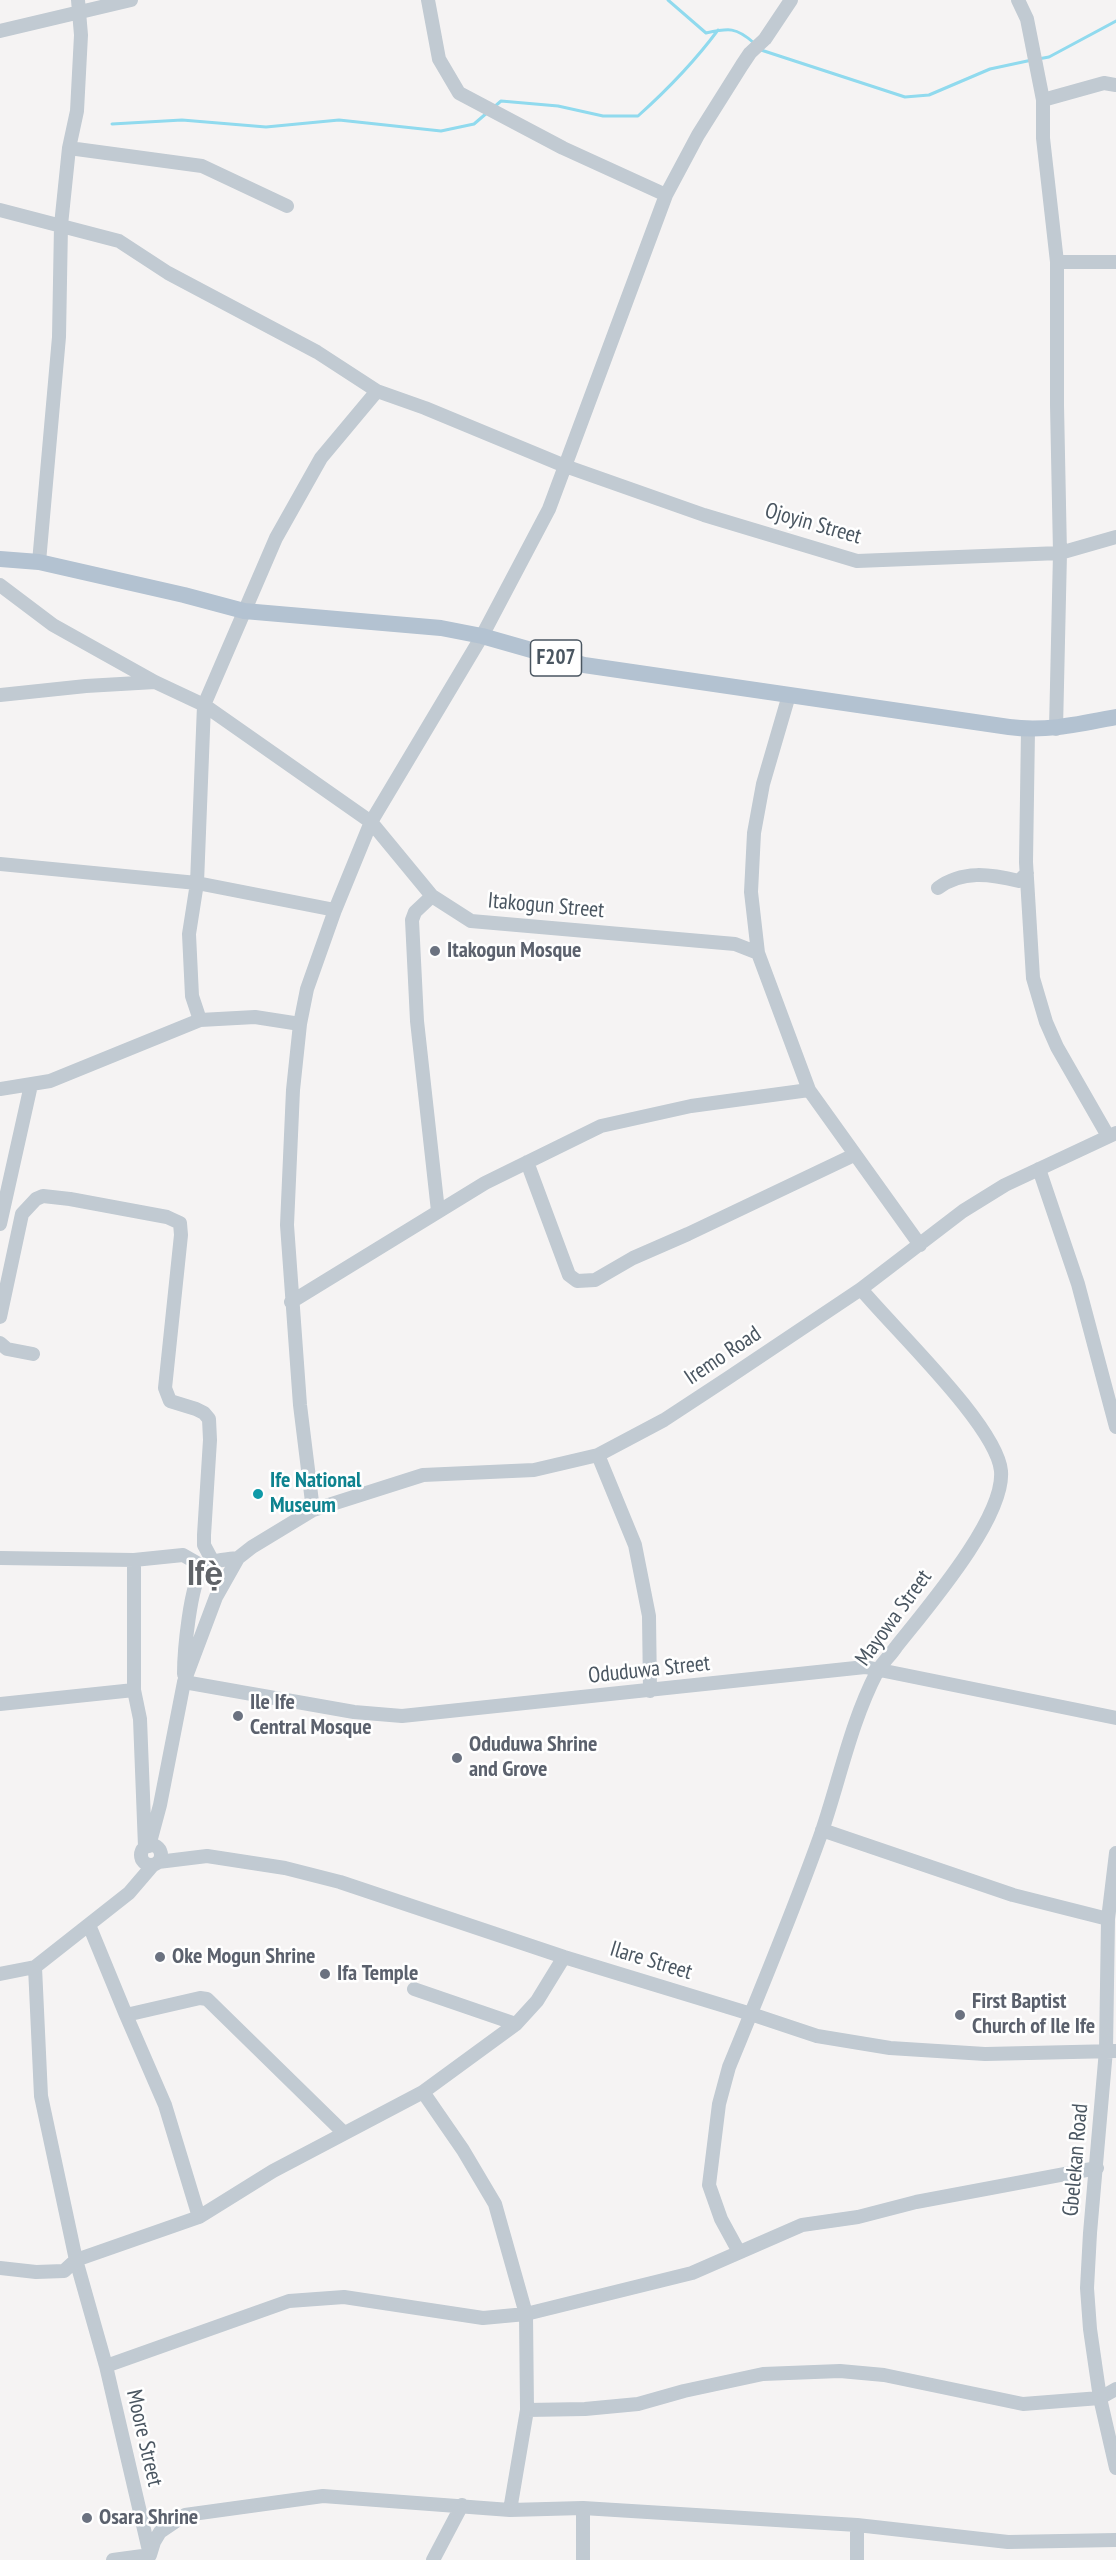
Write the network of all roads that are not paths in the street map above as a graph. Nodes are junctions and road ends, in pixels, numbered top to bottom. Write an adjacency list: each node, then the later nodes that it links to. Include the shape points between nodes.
1 (131, 0): 5 (street)
2 (428, 0): 10 (street, via 438,59 459,93 563,148)
3 (791, 0): 10 (street, via 765,39 750,53 698,135)
4 (1018, 0): 8 (street, via 1027,19)
5 (79, 6): 6 (street); 9 (street, via 77,111)
6 (0, 31)
7 (1116, 85): 8 (street, via 1104,83)
8 (1043, 100): 14 (street, via 1043,138)
9 (69, 148): 11 (street, via 202,166); 13 (street)
10 (666, 195): 17 (street)
11 (286, 206)
12 (0, 210): 13 (street, Ojoyin Street)
13 (61, 225): 16 (street, Ojoyin Street, via 119,242 168,273 317,352); 21 (street, via 59,337)
14 (1058, 262): 15 (street); 19 (street)
15 (1116, 262)
16 (377, 391): 17 (street, Ojoyin Street); 23 (street, via 321,458 276,538)
17 (566, 465): 19 (street, Ojoyin Street, via 704,515 857,561); 24 (street, via 549,509)
18 (1116, 537): 19 (street, Ojoyin Street)
19 (1060, 553): 30 (street)
20 (0, 559): 21 (main road, F207)
21 (39, 562): 23 (main road, F207)
22 (0, 585): 25 (street, Itakogun Street, via 53,625)
23 (244, 611): 24 (main road, F207, via 441,628); 28 (street)
24 (482, 636): 27 (main road, F207, via 584,665); 32 (street)
25 (156, 682): 26 (street); 28 (street, Itakogun Street)
26 (0, 695)
27 (789, 695): 31 (main road, F207); 39 (street, via 763,784 754,833 752,892)
28 (204, 705): 32 (street, Itakogun Street); 35 (street)
29 (1116, 717): 30 (main road, F207)
30 (1056, 729): 31 (main road, F207)
31 (1028, 730): 34 (street)
32 (371, 822): 37 (street, Itakogun Street); 38 (street)
33 (0, 864): 35 (street)
34 (1027, 873): 36 (street, via 1019,881 999,876 960,876); 45 (street, via 1032,968 1038,998 1057,1047)
35 (197, 883): 38 (street); 40 (street, via 189,934 192,996)
36 (938, 888)
37 (432, 896): 39 (street, Itakogun Street, via 471,921 735,944); 49 (street, via 412,920 417,1021)
38 (335, 910): 41 (street, via 307,988)
39 (758, 952): 44 (street)
40 (200, 1020): 41 (street, via 255,1017); 42 (street, via 50,1081)
41 (300, 1024): 53 (street, via 288,1157)
42 (32, 1084): 43 (street); 50 (street)
43 (0, 1089)
44 (809, 1090): 46 (street); 47 (street, via 648,1114 601,1126)
45 (1112, 1135): 48 (street, Iremo Road)
46 (854, 1155): 47 (street, via 586,1282 569,1275); 51 (street)
47 (527, 1161): 49 (street)
48 (1040, 1169): 51 (street, Iremo Road, via 963,1211); 57 (street, via 1078,1284)
49 (438, 1211): 53 (street)
50 (0, 1224)
51 (920, 1245): 52 (street, Iremo Road)
52 (861, 1289): 58 (street, Iremo Road, via 664,1420); 66 (street, Mayowa Street, via 961,1401 989,1441 1001,1470 999,1493 975,1542)
53 (291, 1302): 59 (street)
54 (0, 1317): 63 (street, via 22,1214 36,1199 70,1199 167,1217 180,1223 175,1313 165,1388 170,1401 196,1409 208,1419 204,1545)
55 (0, 1343): 56 (street, via 7,1349)
56 (33, 1354)
57 (1116, 1427)
58 (598, 1455): 59 (street, Iremo Road, via 534,1470 423,1476); 69 (street, via 634,1545 649,1616)
59 (313, 1510): 61 (street, Iremo Road)
60 (0, 1558): 62 (street)
61 (238, 1558): 63 (street); 65 (street)
62 (134, 1560): 63 (street, via 183,1555); 68 (street)
63 (209, 1564): 64 (street)
64 (194, 1592): 65 (street); 67 (street)
65 (216, 1597): 67 (street)
66 (878, 1670): 69 (street, Oduduwa Street, via 865,1667); 71 (street, Oduduwa Street); 72 (street, Mayowa Street, via 859,1711)
67 (184, 1682): 69 (street, Oduduwa Street, via 354,1712 402,1716); 74 (street)
68 (134, 1690): 70 (street); 74 (street)
69 (650, 1691)
70 (0, 1704)
71 (1116, 1718)
72 (822, 1830): 75 (street, via 1013,1895); 81 (street, Mayowa Street)
73 (1116, 1853): 75 (street, Gbelekan Road)
74 (152, 1854): 76 (street, via 129,1893); 77 (street, Ilare Street, via 207,1856 285,1868 340,1882)
75 (1108, 1919): 84 (street, Gbelekan Road)
76 (89, 1925): 78 (street); 82 (street)
77 (564, 1957): 81 (street, Ilare Street); 83 (street, via 537,2001)
78 (35, 1967): 79 (street); 90 (street, Moore Street, via 41,2096)
79 (0, 1974)
80 (414, 1989): 83 (street)
81 (751, 2014): 84 (street, Ilare Street, via 817,2036 890,2048 985,2054); 89 (street, Mayowa Street, via 719,2104 709,2184 721,2219)
82 (126, 2015): 86 (street, via 207,1999); 88 (street, via 165,2105)
83 (516, 2024): 85 (street)
84 (1111, 2050): 87 (street, Gbelekan Road)
85 (423, 2092): 86 (street); 92 (street, via 495,2204)
86 (344, 2133): 88 (street)
87 (1097, 2168): 89 (street, via 802,2225); 95 (street, Gbelekan Road, via 1088,2288)
88 (199, 2217): 90 (street)
89 (739, 2252): 92 (street, via 692,2273)
90 (76, 2260): 91 (street, via 64,2271); 93 (street, Moore Street)
91 (0, 2268)
92 (526, 2314): 93 (street, via 483,2318 344,2297 289,2301); 96 (street)
93 (106, 2366): 103 (street, Moore Street)
94 (1116, 2389): 95 (street)
95 (1100, 2398): 96 (street, via 1023,2404 884,2375 840,2370 763,2374 638,2404); 97 (street, Gbelekan Road)
96 (527, 2410): 100 (street)
97 (1116, 2468)
98 (462, 2505): 100 (street); 103 (street, via 323,2496 185,2514 160,2532); 105 (street)
99 (583, 2508): 100 (street); 101 (street); 106 (street)
100 (510, 2510)
101 (857, 2525): 102 (street, via 1008,2542); 107 (street)
102 (1116, 2540)
103 (151, 2558): 104 (street)
104 (114, 2560)
105 (433, 2560)
106 (583, 2560)
107 (857, 2560)

